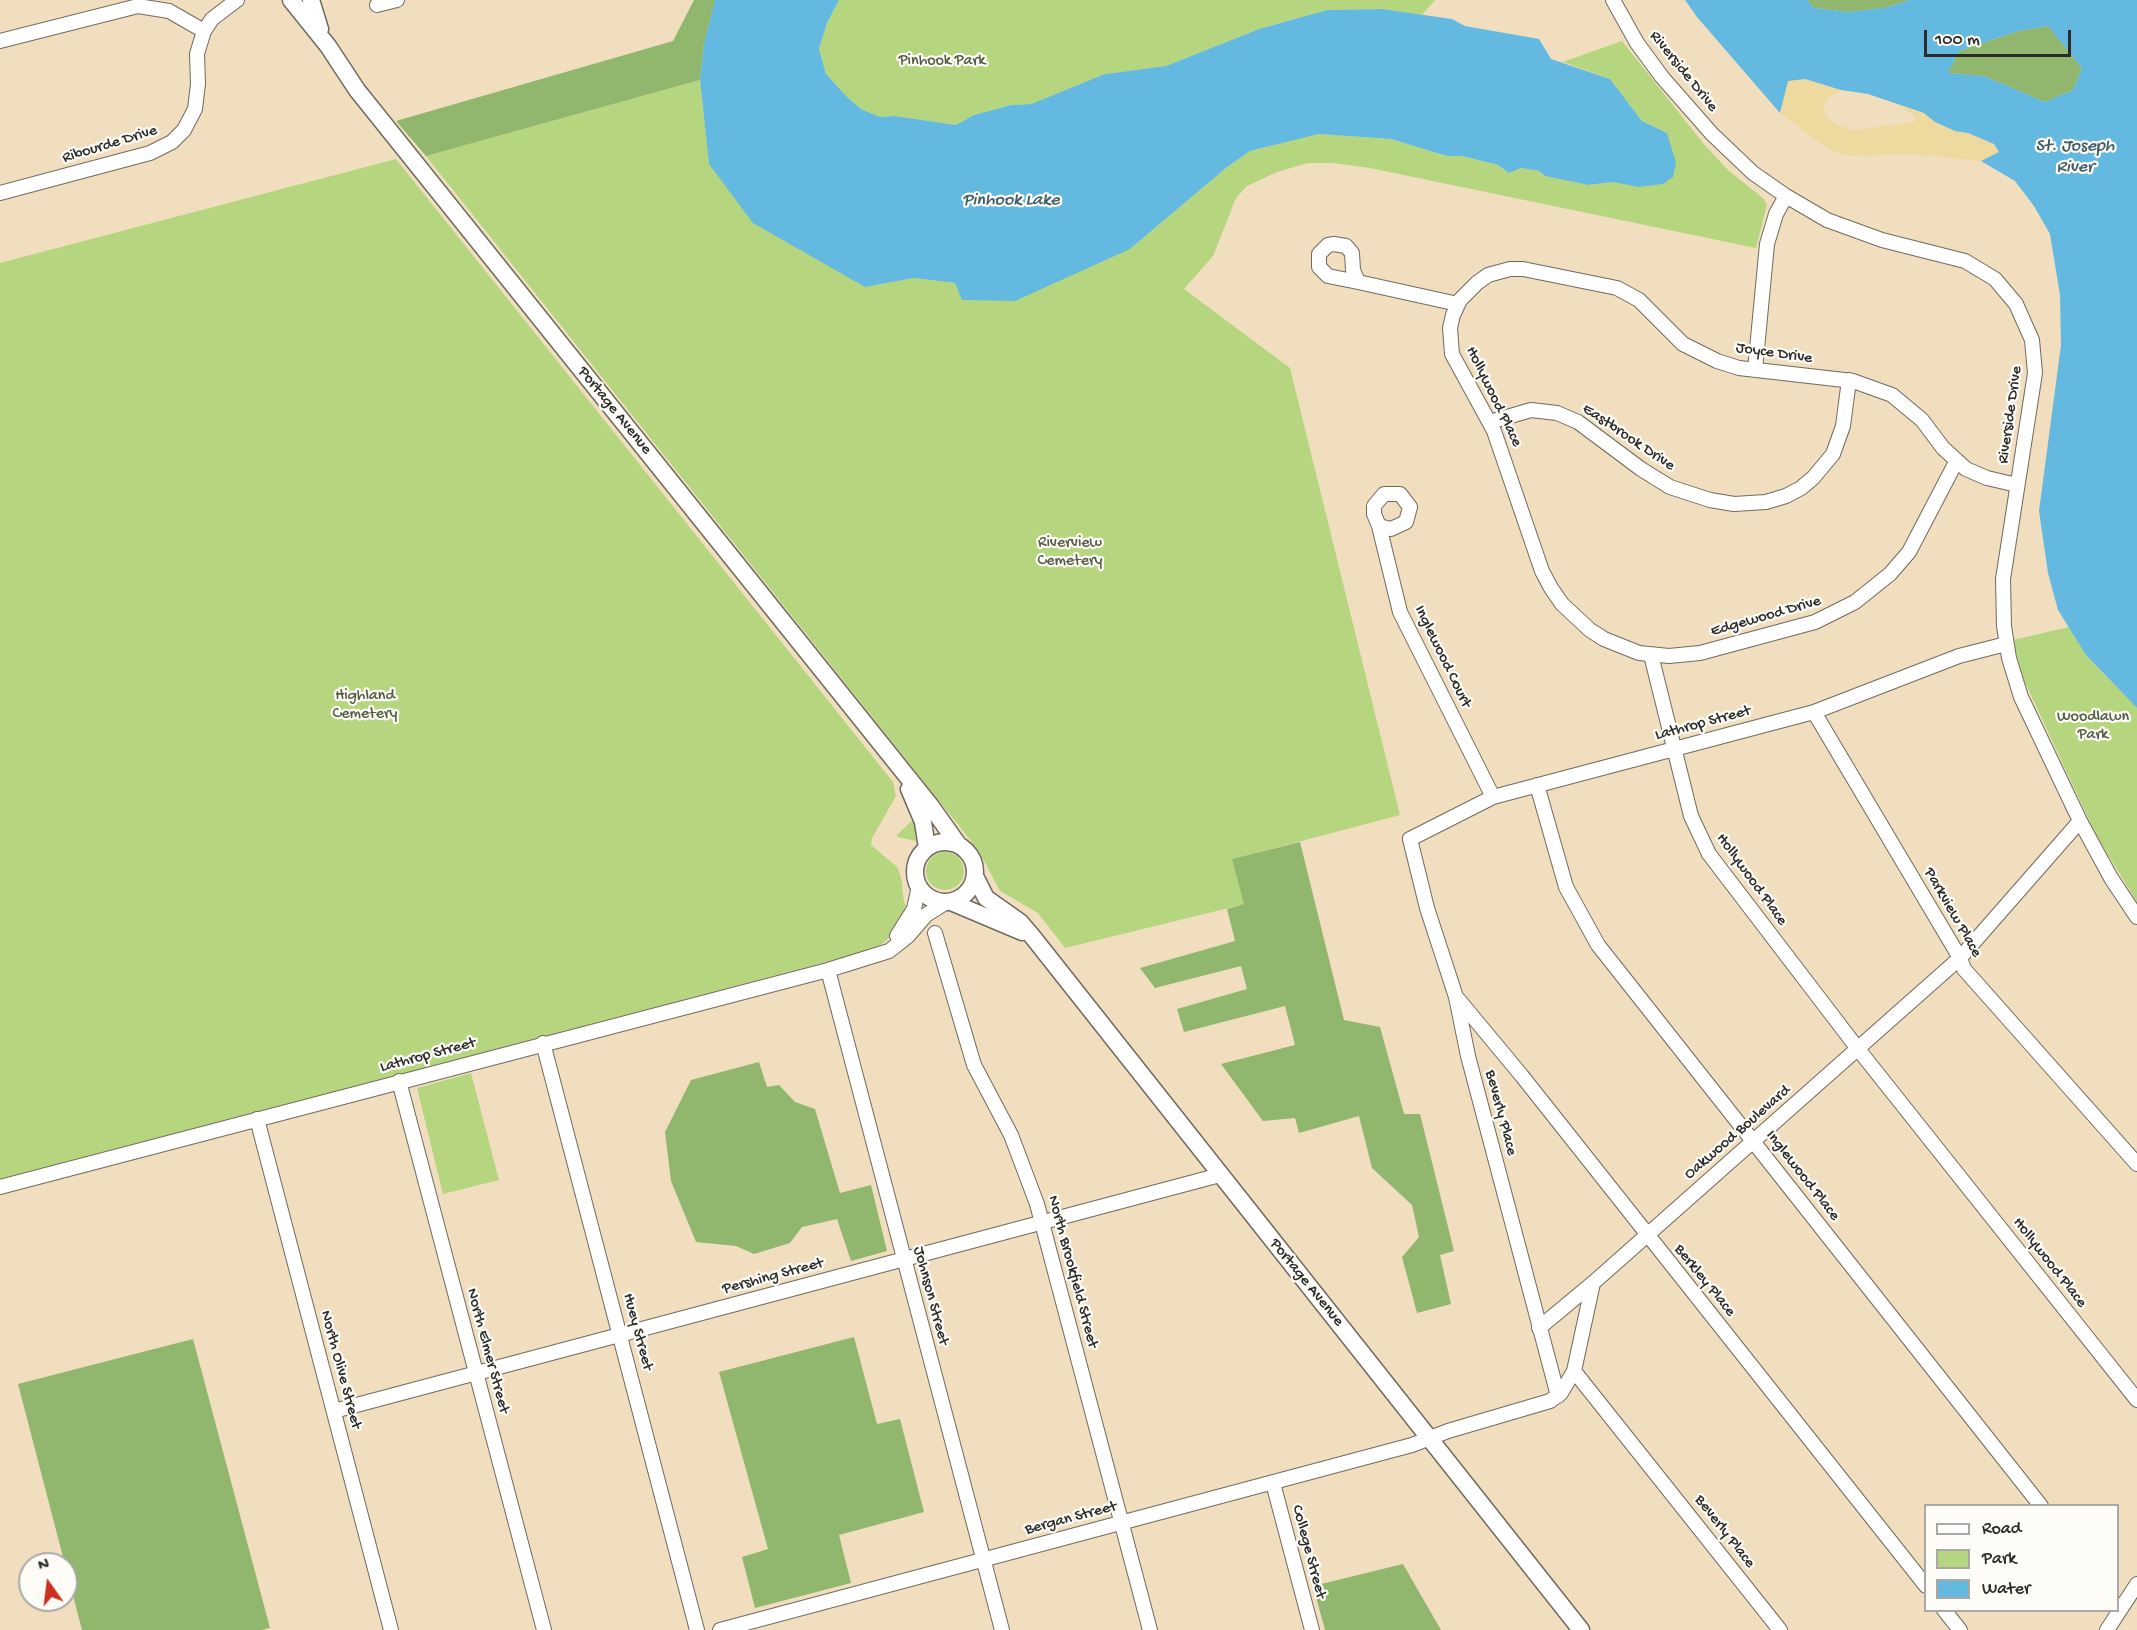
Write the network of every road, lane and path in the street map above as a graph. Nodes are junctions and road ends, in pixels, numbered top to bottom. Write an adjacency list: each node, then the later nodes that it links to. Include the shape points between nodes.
1 (237, 0): 7 (street, Ribourde Drive, via 212,19)
2 (291, 0): 9 (main road, Portage Avenue)
3 (311, 0): 9 (main road, Portage Avenue)
4 (397, 0): 6 (street)
5 (1613, 0): 11 (street, Riverside Drive, via 1644,51 1712,134)
6 (377, 5)
7 (204, 31): 8 (street, via 169,11 138,6); 10 (street, Ribourde Drive, via 196,54 195,109 172,142 150,153)
8 (0, 41)
9 (328, 46): 24 (main road, Portage Avenue, via 357,90)
10 (0, 193)
11 (1786, 196): 14 (street, via 1767,244); 18 (street, Riverside Drive, via 1827,220 1856,231 1965,261 2006,290 2026,323 2035,355)
12 (1358, 282): 13 (street)
13 (1458, 304): 14 (street, Joyce Drive, via 1477,283 1510,269 1608,285 1638,300 1666,330 1698,353); 16 (street, Hollywood Place, via 1450,328 1452,354)
14 (1755, 370): 15 (street, Joyce Drive)
15 (1849, 380): 16 (street, Eastbrook Drive, via 1839,440 1824,466 1786,496 1749,504 1710,500 1670,487 1578,422 1557,413 1531,410); 17 (street, Joyce Drive, via 1872,386 1908,407)
16 (1490, 422): 21 (street, Hollywood Place, via 1542,571 1562,604 1590,630 1620,647)
17 (1956, 462): 18 (street, Joyce Drive, via 1987,478); 21 (street, Edgewood Drive, via 1909,552 1890,574 1855,602 1815,622 1773,634 1688,655)
18 (2018, 485): 20 (street, Riverside Drive, via 2003,579)
19 (1379, 526): 26 (street, Inglewood Court, via 1403,621)
20 (2006, 644): 22 (street, Lathrop Street, via 1959,656); 27 (street, Riverside Drive, via 2021,697)
21 (1651, 655): 23 (street, Hollywood Place)
22 (1814, 712): 23 (street, Lathrop Street); 38 (street, Parkview Place)
23 (1675, 749): 25 (street, Lathrop Street); 42 (street, Hollywood Place, via 1691,816 1709,854)
24 (902, 774): 29 (main road, Portage Avenue); 30 (main road, Portage Avenue, via 923,822)
25 (1538, 785): 26 (street, Lathrop Street); 45 (street, Inglewood Place, via 1566,887 1593,937)
26 (1493, 797): 28 (street, Lathrop Street)
27 (2080, 821): 34 (street, Riverside Drive, via 2110,878); 38 (street, Oakwood Boulevard)
28 (1410, 839): 40 (street, Beverly Place)
29 (957, 843): 30 (main road, via 948,841); 31 (main road, via 973,861)
30 (927, 848): 32 (main road, via 916,866)
31 (976, 878): 33 (main road, via 969,891); 36 (main road, Portage Avenue, via 986,898 1020,922)
32 (919, 886): 33 (main road, via 929,898); 37 (street, Lathrop Street, via 914,909 900,934)
33 (948, 903): 36 (main road, Portage Avenue); 37 (street, Lathrop Street, via 926,915 889,951)
34 (2137, 917)
35 (935, 933): 49 (street, North Brookfield Street, via 970,1056 1021,1158)
36 (1032, 936): 47 (main road, Portage Avenue)
37 (865, 958): 39 (street, Lathrop Street)
38 (1960, 958): 42 (street, Oakwood Boulevard); 46 (street, Parkview Place, via 1964,969)
39 (828, 970): 41 (street, Lathrop Street); 51 (street, Johnson Street)
40 (1456, 997): 50 (street, Berkley Place); 53 (street, Beverly Place)
41 (543, 1043): 43 (street, Lathrop Street); 54 (street, Huey Street)
42 (1858, 1048): 45 (street, Oakwood Boulevard); 58 (street, Hollywood Place)
43 (399, 1081): 44 (street, Lathrop Street); 56 (street, North Elmer Street)
44 (257, 1119): 48 (street, Lathrop Street); 59 (street, North Olive Street)
45 (1754, 1141): 50 (street, Oakwood Boulevard); 62 (street, Inglewood Place)
46 (2137, 1164)
47 (1220, 1175): 49 (street, Pershing Street); 60 (main road, Portage Avenue)
48 (0, 1187)
49 (1042, 1222): 51 (street, Pershing Street); 63 (street, North Brookfield Street)
50 (1647, 1235): 52 (street, Oakwood Boulevard); 65 (street, Berkley Place)
51 (904, 1259): 54 (street, Pershing Street); 64 (street, Johnson Street)
52 (1593, 1283): 53 (street); 55 (street)
53 (1539, 1328): 57 (street, Beverly Place)
54 (620, 1334): 56 (street, Pershing Street); 73 (street, Huey Street)
55 (1574, 1371): 57 (street); 79 (street, Beverly Place)
56 (476, 1373): 59 (street, Pershing Street); 72 (street, North Elmer Street)
57 (1558, 1396): 60 (street, via 1542,1405)
58 (2137, 1400)
59 (334, 1411): 71 (street, North Olive Street)
60 (1430, 1438): 61 (street, Bergan Street); 78 (main road, Portage Avenue)
61 (1273, 1483): 63 (street, Bergan Street); 77 (street, College Street)
62 (2039, 1504)
63 (1121, 1522): 64 (street, Bergan Street); 76 (street, North Brookfield Street)
64 (983, 1559): 74 (street, Bergan Street); 75 (street, Johnson Street)
65 (1924, 1583)
66 (2137, 1584): 67 (street)
67 (2121, 1601): 70 (street)
68 (1945, 1612): 80 (street)
69 (2116, 1612): 81 (street)
70 (2137, 1612)
71 (391, 1630)
72 (544, 1630)
73 (697, 1630)
74 (720, 1630)
75 (1002, 1630)
76 (1150, 1630)
77 (1312, 1630)
78 (1581, 1630)
79 (1780, 1630)
80 (1960, 1630)
81 (2107, 1630)

